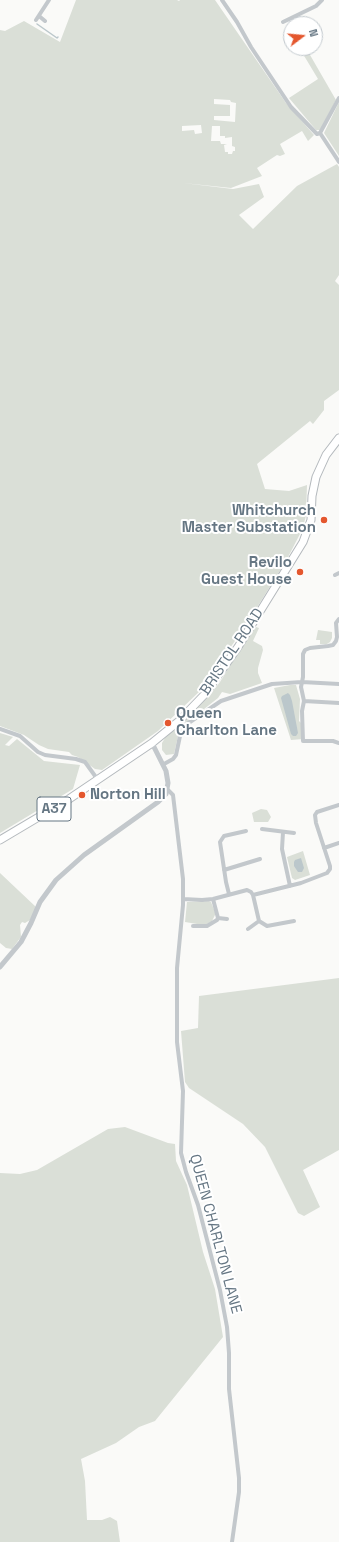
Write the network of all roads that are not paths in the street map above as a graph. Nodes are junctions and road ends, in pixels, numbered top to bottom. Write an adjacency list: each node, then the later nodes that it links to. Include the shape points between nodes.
1 (49, 0): 4 (street)
2 (222, 0): 9 (street, via 291,107 314,132)
3 (322, 0): 5 (street, via 316,6)
4 (39, 16): 6 (street); 7 (street)
5 (295, 16)
6 (36, 20)
7 (45, 20)
8 (339, 98): 9 (street)
9 (320, 133): 10 (street)
10 (339, 162)
11 (339, 438): 20 (highway, BRISTOL ROAD / A37, via 329,450 315,481 308,531 299,548 222,672 188,712)
12 (339, 619): 13 (street, via 336,623 337,637 333,645 310,648 302,654)
13 (302, 682): 14 (street); 15 (street, via 301,693); 22 (street, via 272,684 221,701 187,724 180,736 176,755)
14 (339, 684)
15 (304, 701): 16 (street); 19 (street)
16 (339, 703)
17 (0, 729): 23 (street, via 20,736 45,755 85,762)
18 (298, 742): 19 (street)
19 (303, 742): 21 (street)
20 (152, 743): 22 (street); 23 (highway, A37)
21 (339, 743)
22 (164, 764): 24 (street)
23 (98, 780): 30 (highway, A37)
24 (168, 790): 38 (street, QUEEN CHARLTON LANE, via 173,795 182,867); 46 (street, via 158,802 84,856 56,880 40,902 20,942)
25 (339, 805): 32 (street, via 315,815)
26 (262, 829): 28 (street)
27 (246, 831): 34 (street, via 221,839)
28 (283, 832): 29 (street); 35 (street, via 282,849)
29 (294, 833)
30 (0, 840)
31 (339, 843): 32 (street)
32 (324, 848): 35 (street, via 330,866 329,871)
33 (260, 859): 34 (street)
34 (224, 870): 36 (street)
35 (290, 886): 37 (street)
36 (229, 894): 37 (street, via 247,890); 39 (street)
37 (253, 895): 42 (street)
38 (183, 899): 39 (street); 47 (street, QUEEN CHARLTON LANE, via 177,968 177,1042 183,1091 181,1153 198,1205 227,1327 229,1389 239,1478)
39 (213, 899): 40 (street)
40 (218, 918): 41 (street); 44 (street, via 216,922 207,926)
41 (227, 919)
42 (259, 921): 43 (street, via 267,926); 45 (street)
43 (294, 921)
44 (193, 926)
45 (248, 929)
46 (0, 967)
47 (232, 1542)

